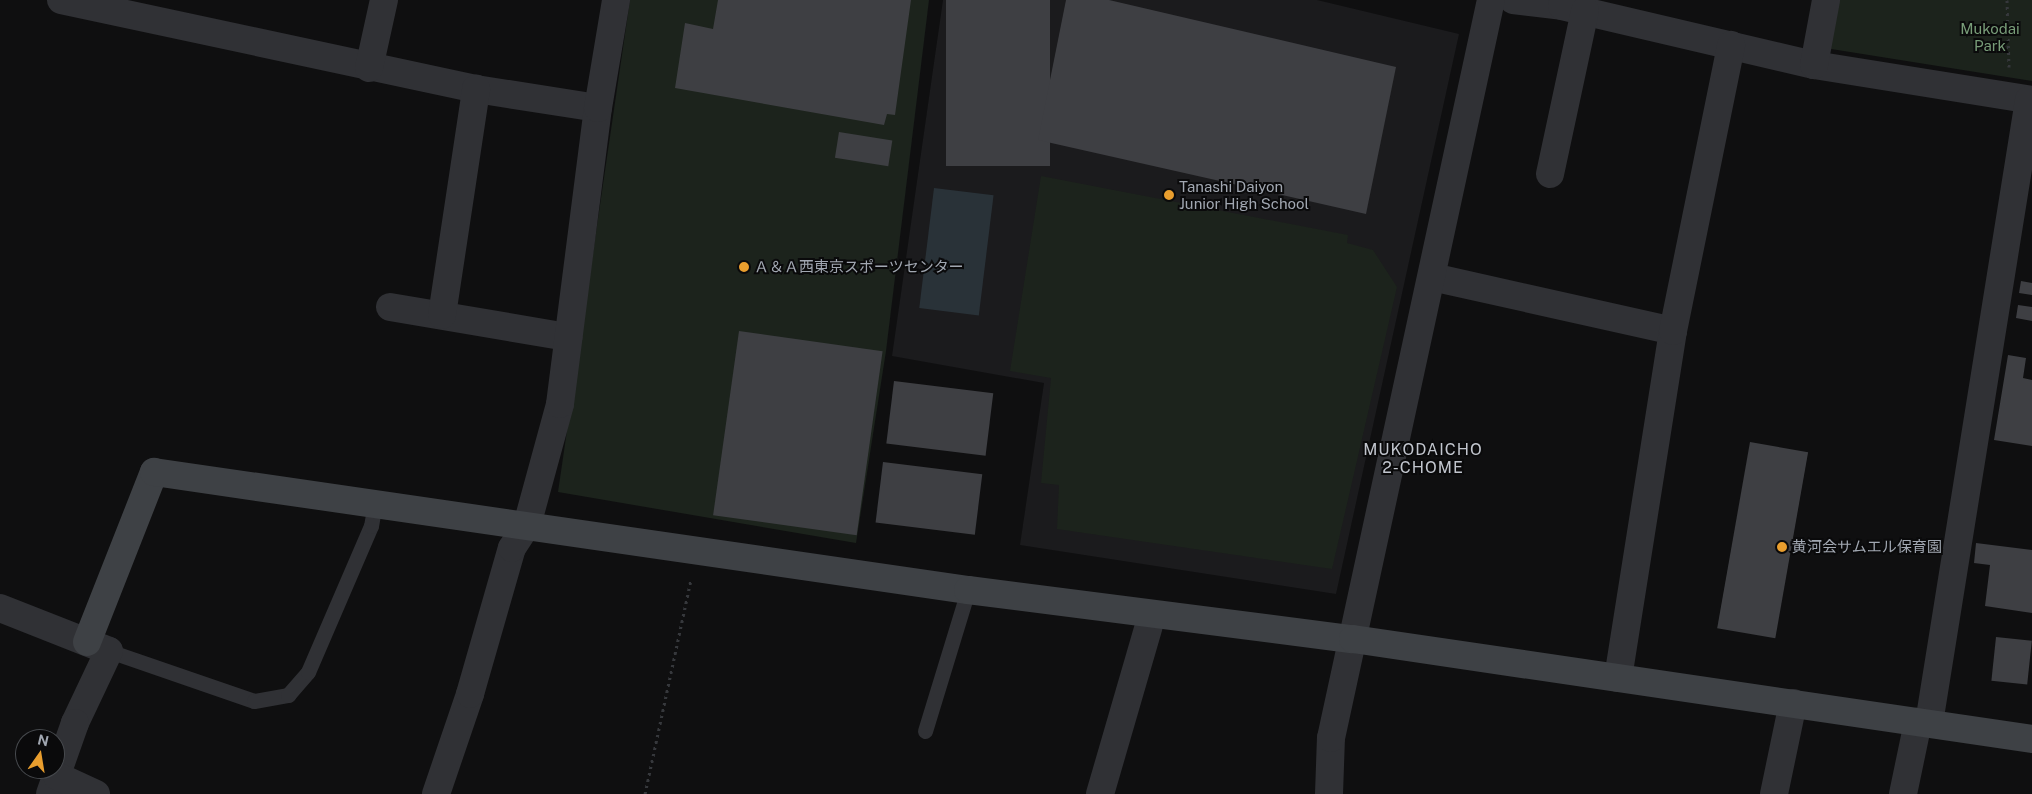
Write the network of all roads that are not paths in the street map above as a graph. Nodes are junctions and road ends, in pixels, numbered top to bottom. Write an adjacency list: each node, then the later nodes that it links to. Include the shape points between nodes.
1 (61, 0): 7 (street)
2 (384, 0): 11 (street)
3 (616, 0): 14 (street)
4 (1491, 0): 16 (street)
5 (1513, 0): 8 (street)
6 (1826, 0): 10 (street)
7 (144, 9): 11 (street)
8 (1585, 11): 9 (street); 15 (street)
9 (1731, 45): 10 (street); 19 (street)
10 (1814, 65): 13 (street)
11 (369, 68): 12 (street)
12 (476, 89): 14 (street); 18 (street)
13 (2025, 99): 30 (street)
14 (598, 108): 20 (street)
15 (1550, 174)
16 (1432, 277): 19 (street); 26 (street)
17 (390, 306): 18 (street)
18 (442, 315): 20 (street)
19 (1673, 331): 28 (street)
20 (568, 338): 22 (street, via 560,404)
21 (376, 504): 22 (street); 27 (street, via 154,472); 27 (lane, via 371,526 308,672 288,695 254,701)
22 (528, 525): 23 (street); 35 (street, via 512,548 470,694)
23 (968, 590): 25 (street); 31 (lane)
24 (0, 608): 27 (street)
25 (1152, 615): 26 (street); 36 (street)
26 (1353, 639): 28 (street); 37 (street, via 1331,738)
27 (98, 646): 33 (street)
28 (1618, 678): 29 (street)
29 (1793, 703): 30 (street); 38 (street)
30 (1924, 722): 32 (street); 39 (street)
31 (925, 731)
32 (2032, 739)
33 (53, 785): 34 (street)
34 (96, 794)
35 (436, 794)
36 (1100, 794)
37 (1329, 794)
38 (1774, 794)
39 (1903, 794)

